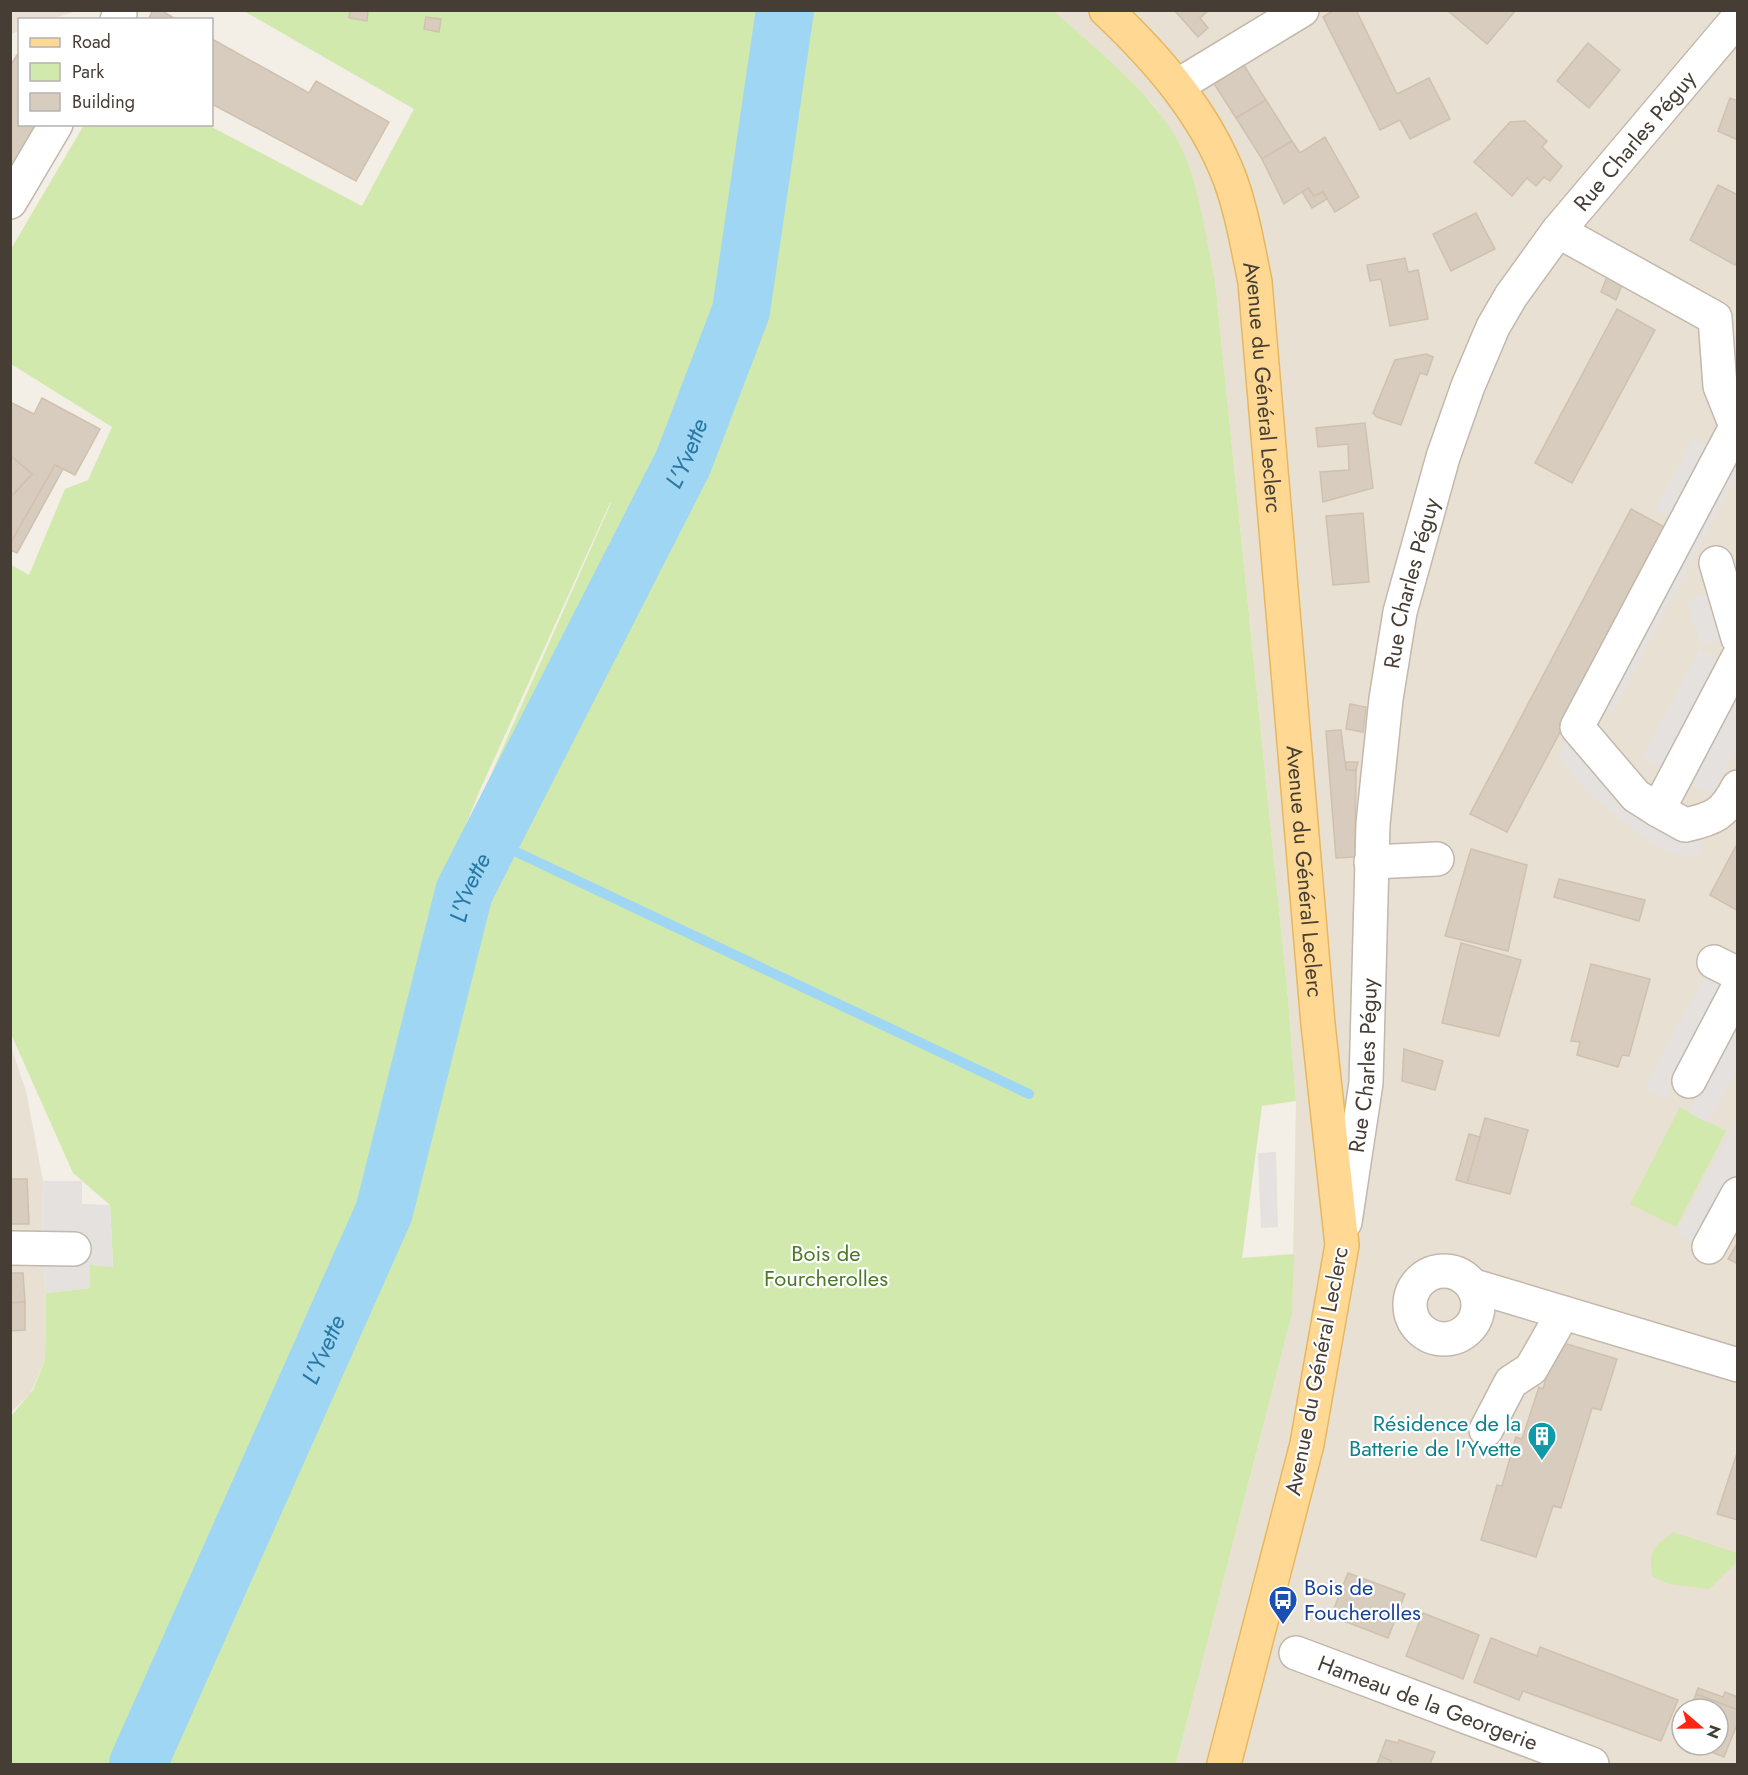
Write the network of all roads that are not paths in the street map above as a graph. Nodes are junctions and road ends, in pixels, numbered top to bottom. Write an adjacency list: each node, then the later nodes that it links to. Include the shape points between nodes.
1 (1106, 10): 4 (main road, Avenue du Général Leclerc)
2 (1302, 10): 4 (street)
3 (1734, 28): 7 (street, Rue Charles Péguy)
4 (1177, 86): 20 (main road, Avenue du Général Leclerc, via 1209,135 1230,180 1255,282 1318,1024)
5 (55, 126): 6 (street)
6 (10, 202)
7 (1558, 231): 8 (street); 16 (street, Rue Charles Péguy, via 1493,327 1468,386 1424,520 1400,612 1386,699)
8 (1726, 323): 9 (street, via 1720,386)
9 (1737, 429): 14 (street, via 1577,727 1636,796)
10 (1716, 563): 11 (street)
11 (1737, 638)
12 (1737, 658): 14 (street)
13 (1737, 787): 14 (street, via 1727,808 1708,820 1685,825)
14 (1658, 810)
15 (1437, 859): 16 (street)
16 (1371, 862): 20 (street, Rue Charles Péguy, via 1366,1083)
17 (1737, 988): 18 (street)
18 (1689, 1081)
19 (1737, 1194): 21 (street)
20 (1342, 1245): 29 (main road, Avenue du Général Leclerc, via 1306,1444)
21 (1709, 1247)
22 (10, 1248): 23 (street)
23 (74, 1249)
24 (1474, 1286): 25 (street)
25 (1563, 1313): 26 (street); 27 (street, via 1531,1369 1511,1382)
26 (1737, 1365)
27 (1485, 1430)
28 (1296, 1653): 30 (street, Hameau de la Georgerie)
29 (1224, 1764)
30 (1592, 1764)

